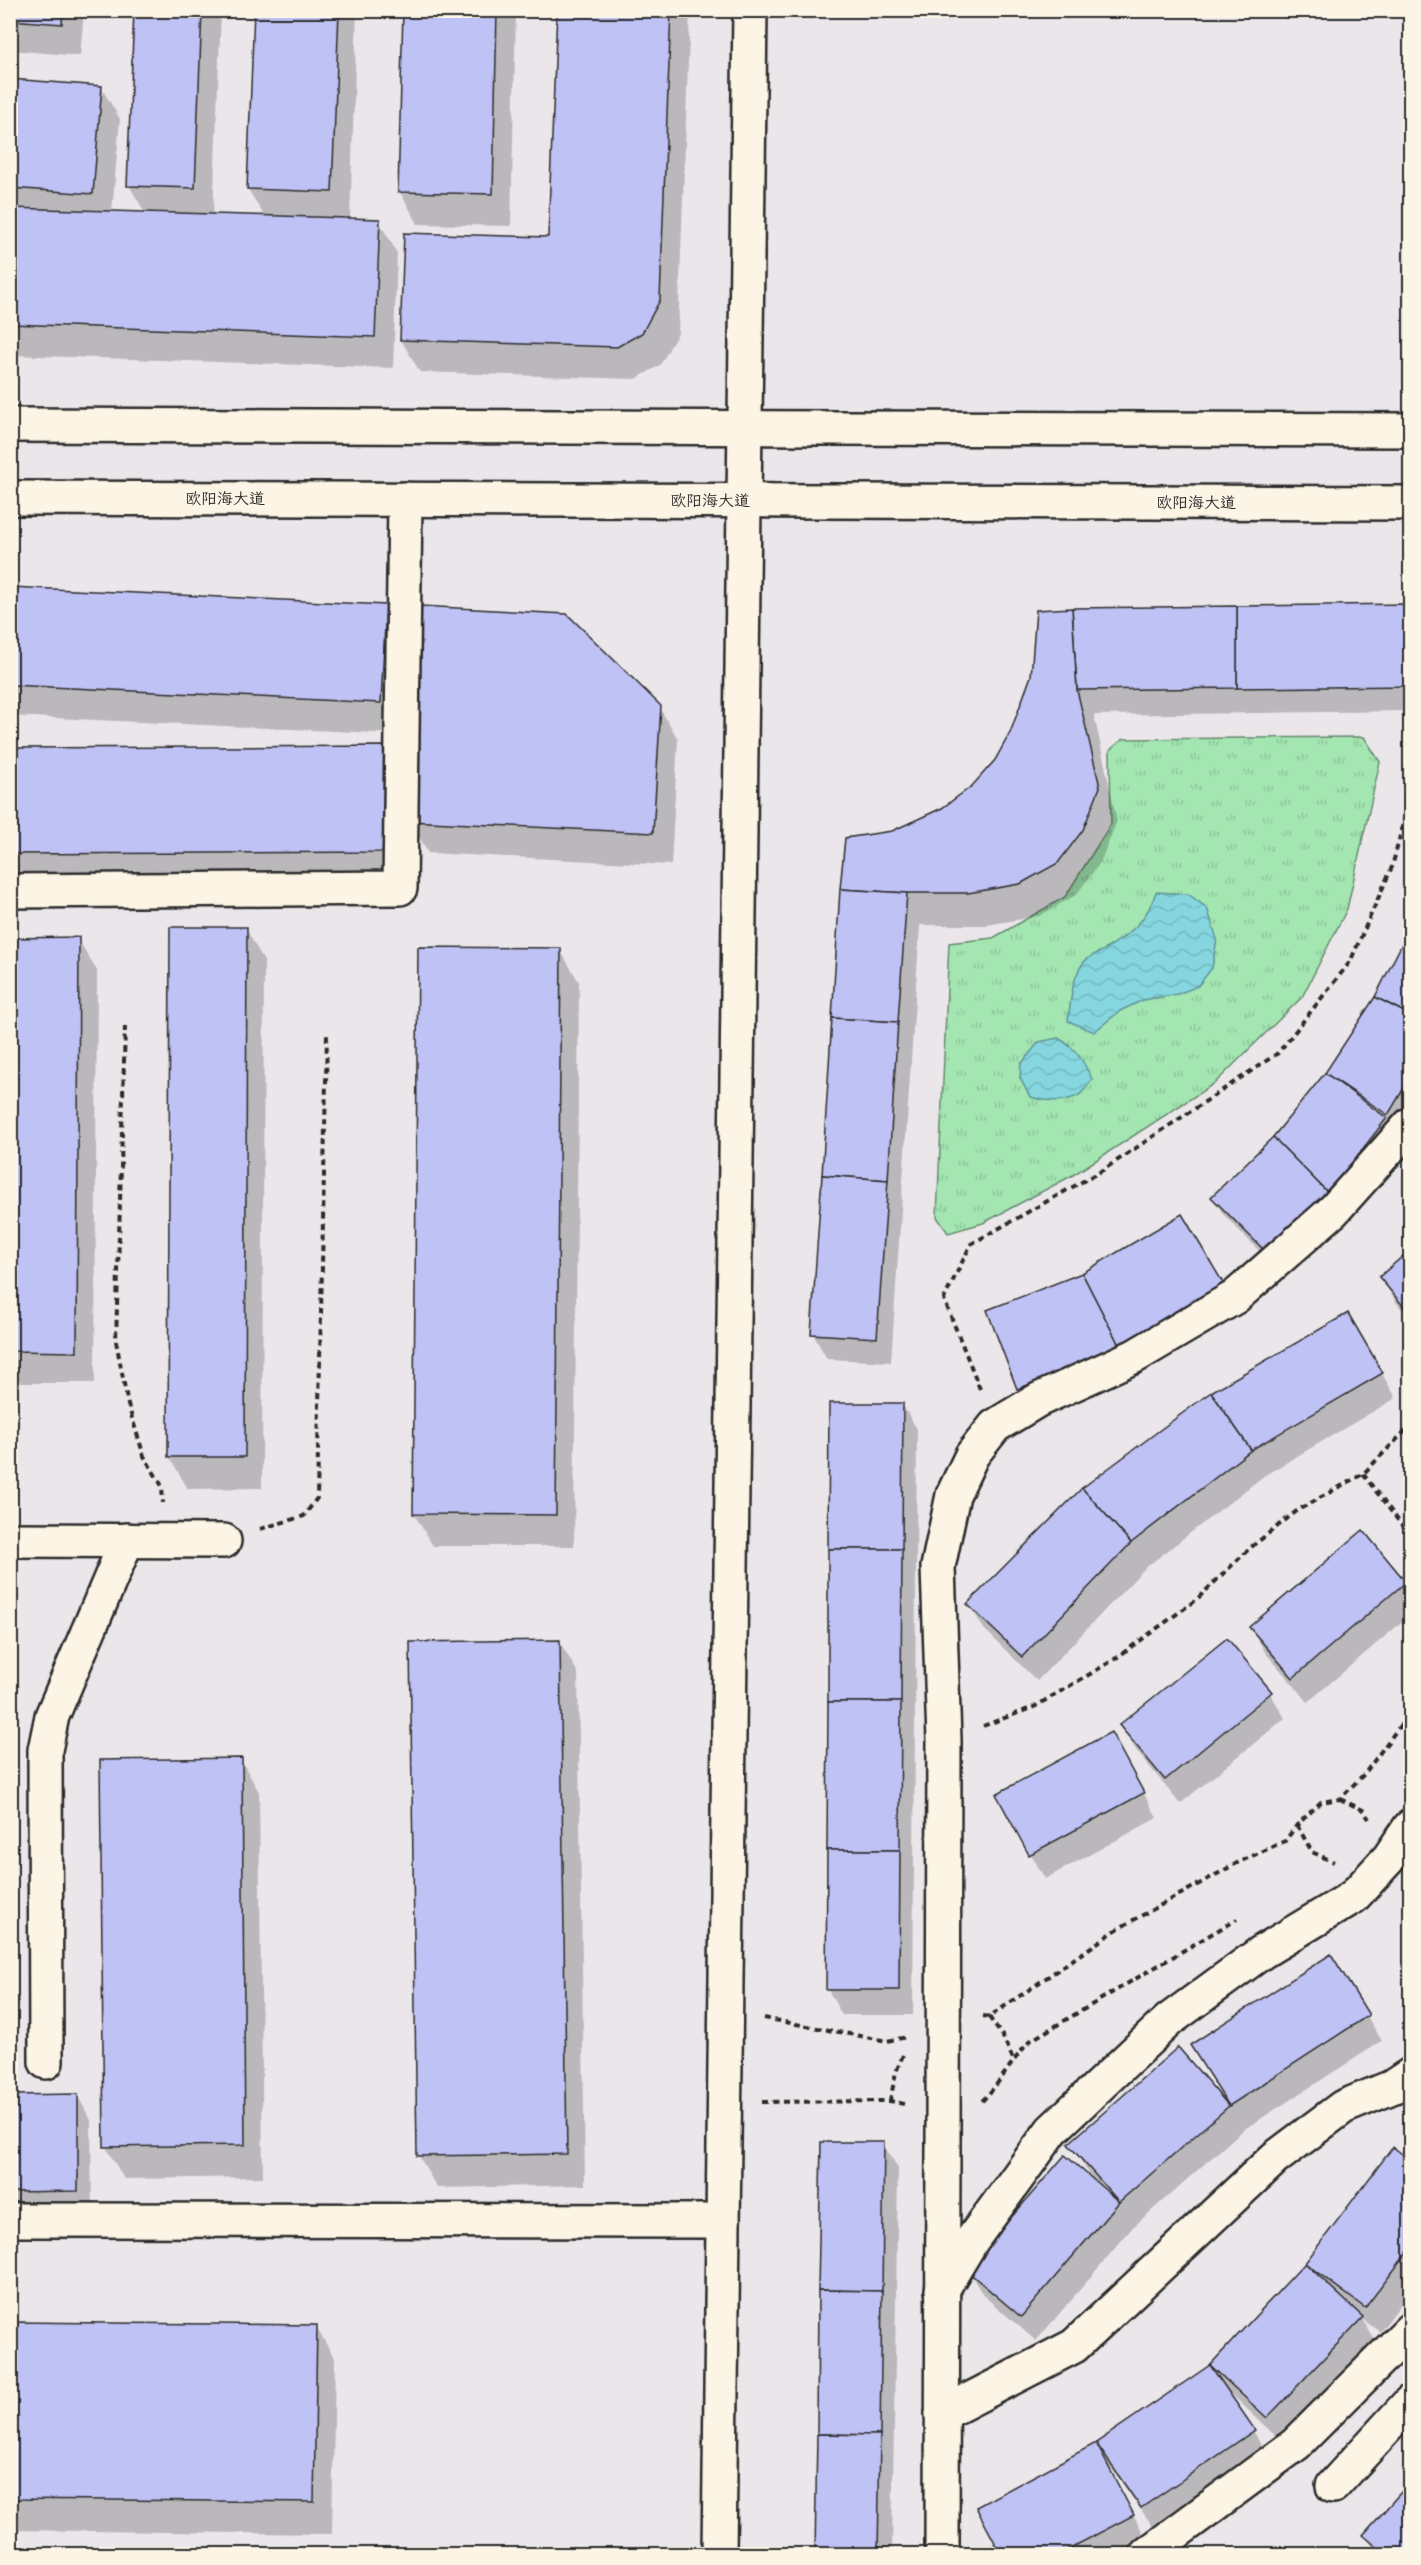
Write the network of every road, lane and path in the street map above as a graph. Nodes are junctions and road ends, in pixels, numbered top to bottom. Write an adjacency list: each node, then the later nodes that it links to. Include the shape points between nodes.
1 (750, 10): 3 (main road)
2 (10, 425): 3 (main road)
3 (745, 428): 4 (main road); 7 (main road)
4 (1410, 430)
5 (10, 498): 6 (main road, 欧阳海大道)
6 (405, 499): 7 (main road, 欧阳海大道); 10 (main road, via 400,888)
7 (744, 500): 8 (main road, 欧阳海大道); 30 (main road)
8 (1410, 503)
9 (1410, 797): 14 (path, via 1392,867 1350,962 1278,1053 1103,1170 971,1244 944,1299)
10 (10, 891)
11 (126, 1026): 20 (path, via 116,1341 128,1405 144,1456 162,1486)
12 (327, 1035): 21 (path, via 317,1498 304,1516)
13 (1410, 1125): 14 (main road, via 1333,1211 1235,1297 1135,1356 1038,1400)
14 (995, 1426): 23 (main road, via 972,1455 953,1495 938,1567)
15 (1410, 1426): 16 (path)
16 (1363, 1474): 17 (path); 23 (path, via 1298,1510 1250,1548 1196,1600 1112,1661 1034,1707)
17 (1410, 1536)
18 (10, 1540): 19 (main road)
19 (127, 1540): 20 (main road); 36 (main road, via 52,1716 45,1750)
20 (166, 1540): 21 (main road)
21 (224, 1541)
22 (1410, 1712): 24 (path, via 1365,1773)
23 (944, 1740): 44 (main road)
24 (1340, 1799): 25 (path, via 1363,1810); 26 (path, via 1321,1802)
25 (1369, 1820)
26 (1297, 1825): 28 (path, via 1312,1852 1338,1864); 32 (path, via 1285,1841 1119,1928)
27 (1410, 1827): 44 (main road, via 1389,1858 1353,1897 1262,1952 1169,2020 1052,2130 972,2240)
28 (1327, 1869)
29 (1245, 1915): 35 (path, via 1030,2041)
30 (725, 2011): 33 (path, via 887,2041 912,2036); 39 (main road)
31 (977, 2015): 32 (path)
32 (989, 2018): 35 (path)
33 (908, 2044)
34 (904, 2054): 38 (path)
35 (1013, 2060): 41 (path, via 998,2086)
36 (46, 2062)
37 (1410, 2075): 47 (main road, via 1392,2087 1343,2107 1275,2158 1074,2346)
38 (890, 2101): 39 (path); 40 (path)
39 (725, 2103): 43 (main road)
40 (913, 2106)
41 (976, 2107)
42 (10, 2220): 43 (main road)
43 (723, 2221): 49 (main road)
44 (942, 2291): 47 (main road)
45 (1410, 2330): 51 (main road, via 1296,2444)
46 (1410, 2402): 48 (main road)
47 (942, 2414): 50 (main road)
48 (1333, 2486)
49 (719, 2554)
50 (942, 2554)
51 (1147, 2554)

